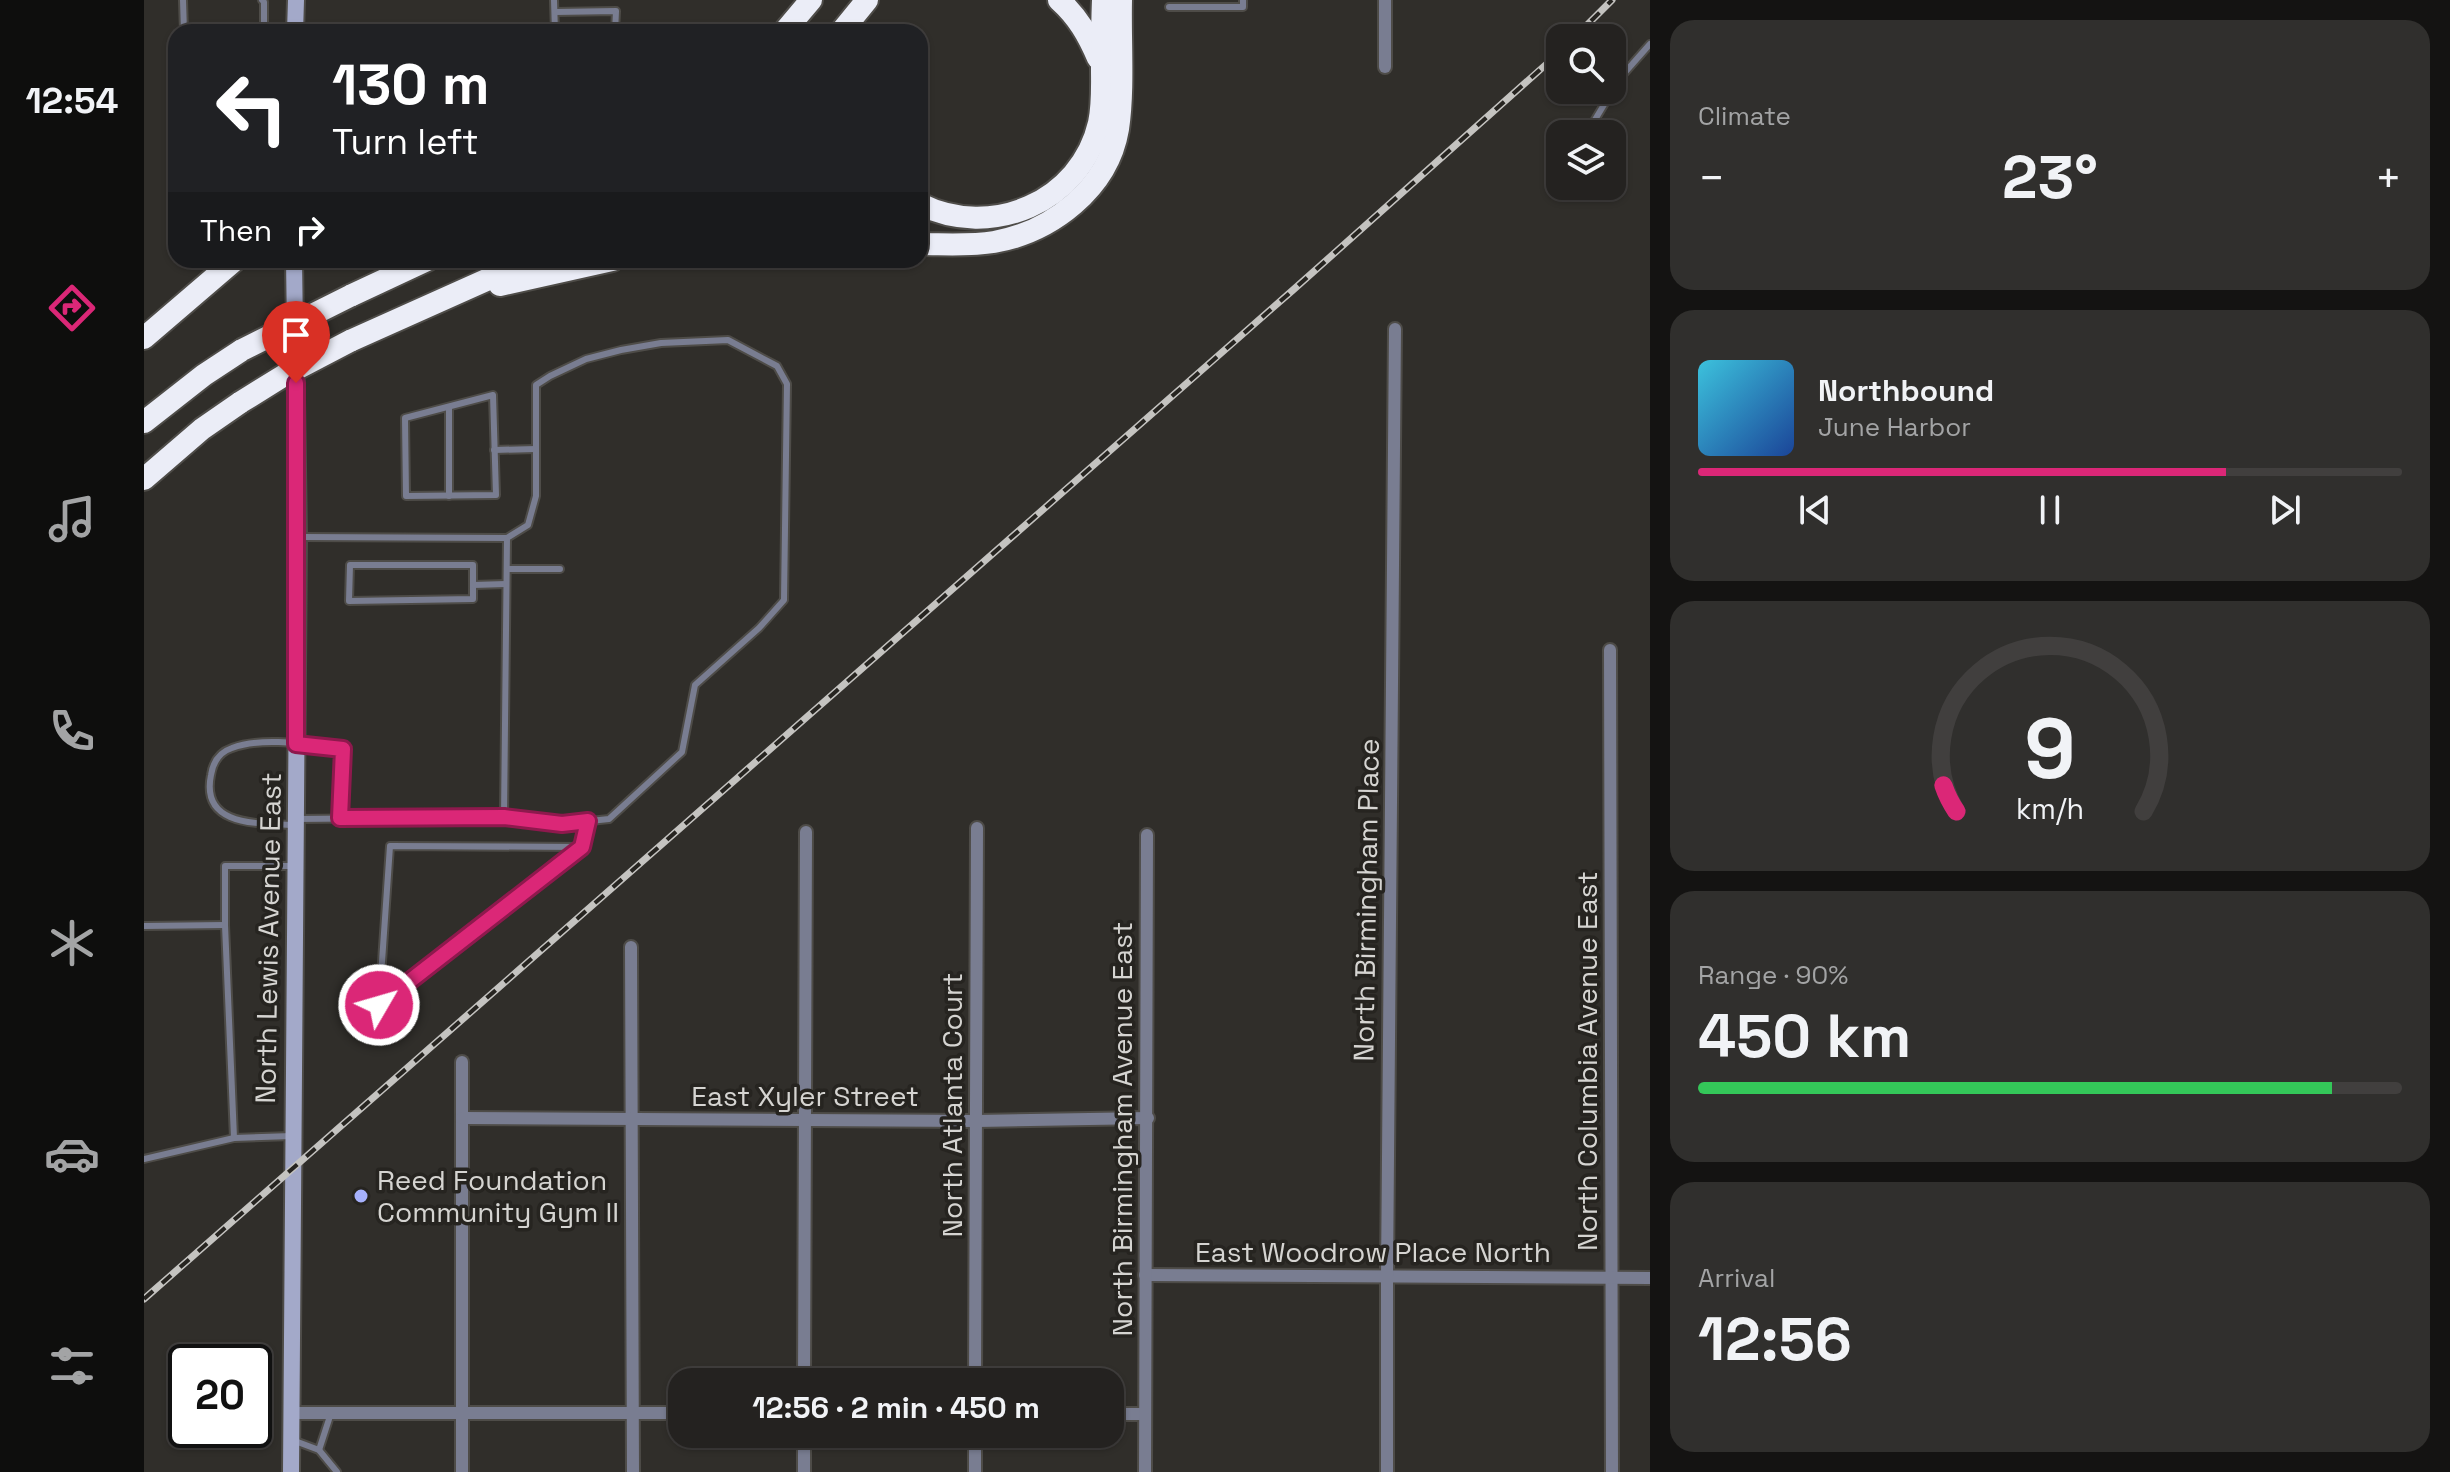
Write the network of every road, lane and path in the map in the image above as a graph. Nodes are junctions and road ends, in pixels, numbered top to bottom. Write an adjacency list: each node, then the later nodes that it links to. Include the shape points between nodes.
1 (183, 0): 15 (lane)
2 (262, 0): 16 (lane)
3 (296, 0): 17 (main road)
4 (554, 0): 14 (lane)
5 (811, 0): 20 (highway)
6 (870, 0): 21 (highway); 22 (highway)
7 (1059, 0): 25 (highway, via 1087,32)
8 (1103, 0): 25 (highway)
9 (1121, 0): 23 (highway)
10 (1137, 0): 23 (highway)
11 (1243, 0): 13 (lane, via 1243,7)
12 (1385, 0): 26 (street)
13 (1169, 7)
14 (555, 12): 18 (lane); 19 (lane, via 616,11)
15 (184, 24)
16 (264, 24)
17 (295, 24)
18 (555, 24)
19 (615, 24)
20 (791, 24)
21 (848, 24)
22 (866, 24)
23 (1120, 27): 29 (highway, via 1115,141 1101,172 1079,200 1050,222 1009,239)
24 (1650, 44): 27 (lane, via 1620,78)
25 (1102, 67): 28 (highway, via 1096,134 1082,163 1053,194 1030,208 990,218 953,216)
26 (1385, 67)
27 (1595, 120)
28 (928, 207)
29 (928, 244)
30 (226, 268): 37 (highway)
31 (294, 268): 44 (main road, North Lewis Avenue East)
32 (410, 268): 39 (highway, bridge, via 242,350)
33 (513, 268): 35 (highway)
34 (576, 268): 35 (highway)
35 (451, 296): 42 (highway, bridge, via 283,376 202,429)
36 (1395, 329): 74 (street, North Birmingham Place)
37 (144, 338)
38 (449, 407): 41 (lane, via 493,395); 43 (lane); 43 (lane, via 405,418 406,496)
39 (144, 422)
40 (536, 449): 41 (lane); 45 (lane, via 536,496 528,525); 54 (lane, via 536,385 586,359 661,343 728,340 777,366 787,384 784,600 695,685 682,752 609,819)
41 (494, 450): 43 (lane, via 496,495)
42 (144, 479)
43 (449, 496)
44 (298, 537): 45 (lane); 51 (main road, North Lewis Avenue East)
45 (507, 538): 46 (lane)
46 (507, 569): 47 (lane); 48 (lane)
47 (560, 569)
48 (506, 584): 49 (lane); 52 (lane)
49 (473, 585): 49 (lane, via 473,565 350,565 349,601 473,599)
50 (1610, 650): 75 (street, North Columbia Avenue East)
51 (296, 744): 53 (lane, via 343,749); 55 (main road, North Lewis Avenue East); 55 (lane, via 247,744 222,752 209,781 211,798 230,819)
52 (504, 817): 53 (lane); 54 (lane, via 562,824)
53 (340, 818): 55 (lane)
54 (588, 821): 59 (lane)
55 (296, 822): 60 (main road, North Lewis Avenue East)
56 (977, 828): 69 (street, North Atlanta Court)
57 (806, 832): 68 (street)
58 (1147, 835): 66 (street, North Birmingham Avenue East)
59 (582, 847): 59 (lane, via 534,884 379,1005 390,846)
60 (295, 866): 61 (lane, via 225,866); 70 (main road, North Lewis Avenue East)
61 (225, 925): 62 (lane); 71 (lane)
62 (144, 926)
63 (631, 947): 67 (street)
64 (462, 1062): 65 (street)
65 (462, 1118): 67 (street, East Xyler Street); 81 (street)
66 (1148, 1118): 69 (street, East Xyler Street); 73 (street, North Birmingham Avenue East)
67 (633, 1119): 68 (street, East Xyler Street); 82 (street)
68 (804, 1120): 69 (street, East Xyler Street); 77 (street)
69 (977, 1121): 78 (street, North Atlanta Court)
70 (292, 1136): 71 (lane); 79 (main road, North Lewis Avenue East)
71 (234, 1138): 72 (lane)
72 (144, 1159)
73 (1145, 1275): 74 (street, East Woodrow Place North); 85 (street, North Birmingham Avenue East)
74 (1387, 1276): 75 (street, East Woodrow Place North); 97 (street, North Birmingham Place)
75 (1612, 1277): 76 (street, East Woodrow Place North); 98 (street, North Columbia Avenue East)
76 (1650, 1278)
77 (804, 1368)
78 (975, 1368)
79 (291, 1413): 80 (street); 86 (main road, North Lewis Avenue East)
80 (331, 1413): 81 (street); 89 (lane)
81 (462, 1413): 82 (street); 92 (street)
82 (633, 1413): 83 (street); 93 (street)
83 (668, 1413)
84 (1124, 1414): 85 (street)
85 (1145, 1414): 96 (street, North Birmingham Avenue East)
86 (291, 1440): 89 (lane); 90 (main road, North Lewis Avenue East)
87 (804, 1448): 94 (street)
88 (975, 1448): 95 (street)
89 (319, 1450): 91 (lane)
90 (291, 1472)
91 (337, 1472)
92 (462, 1472)
93 (633, 1472)
94 (804, 1472)
95 (975, 1472)
96 (1145, 1472)
97 (1387, 1472)
98 (1612, 1472)

